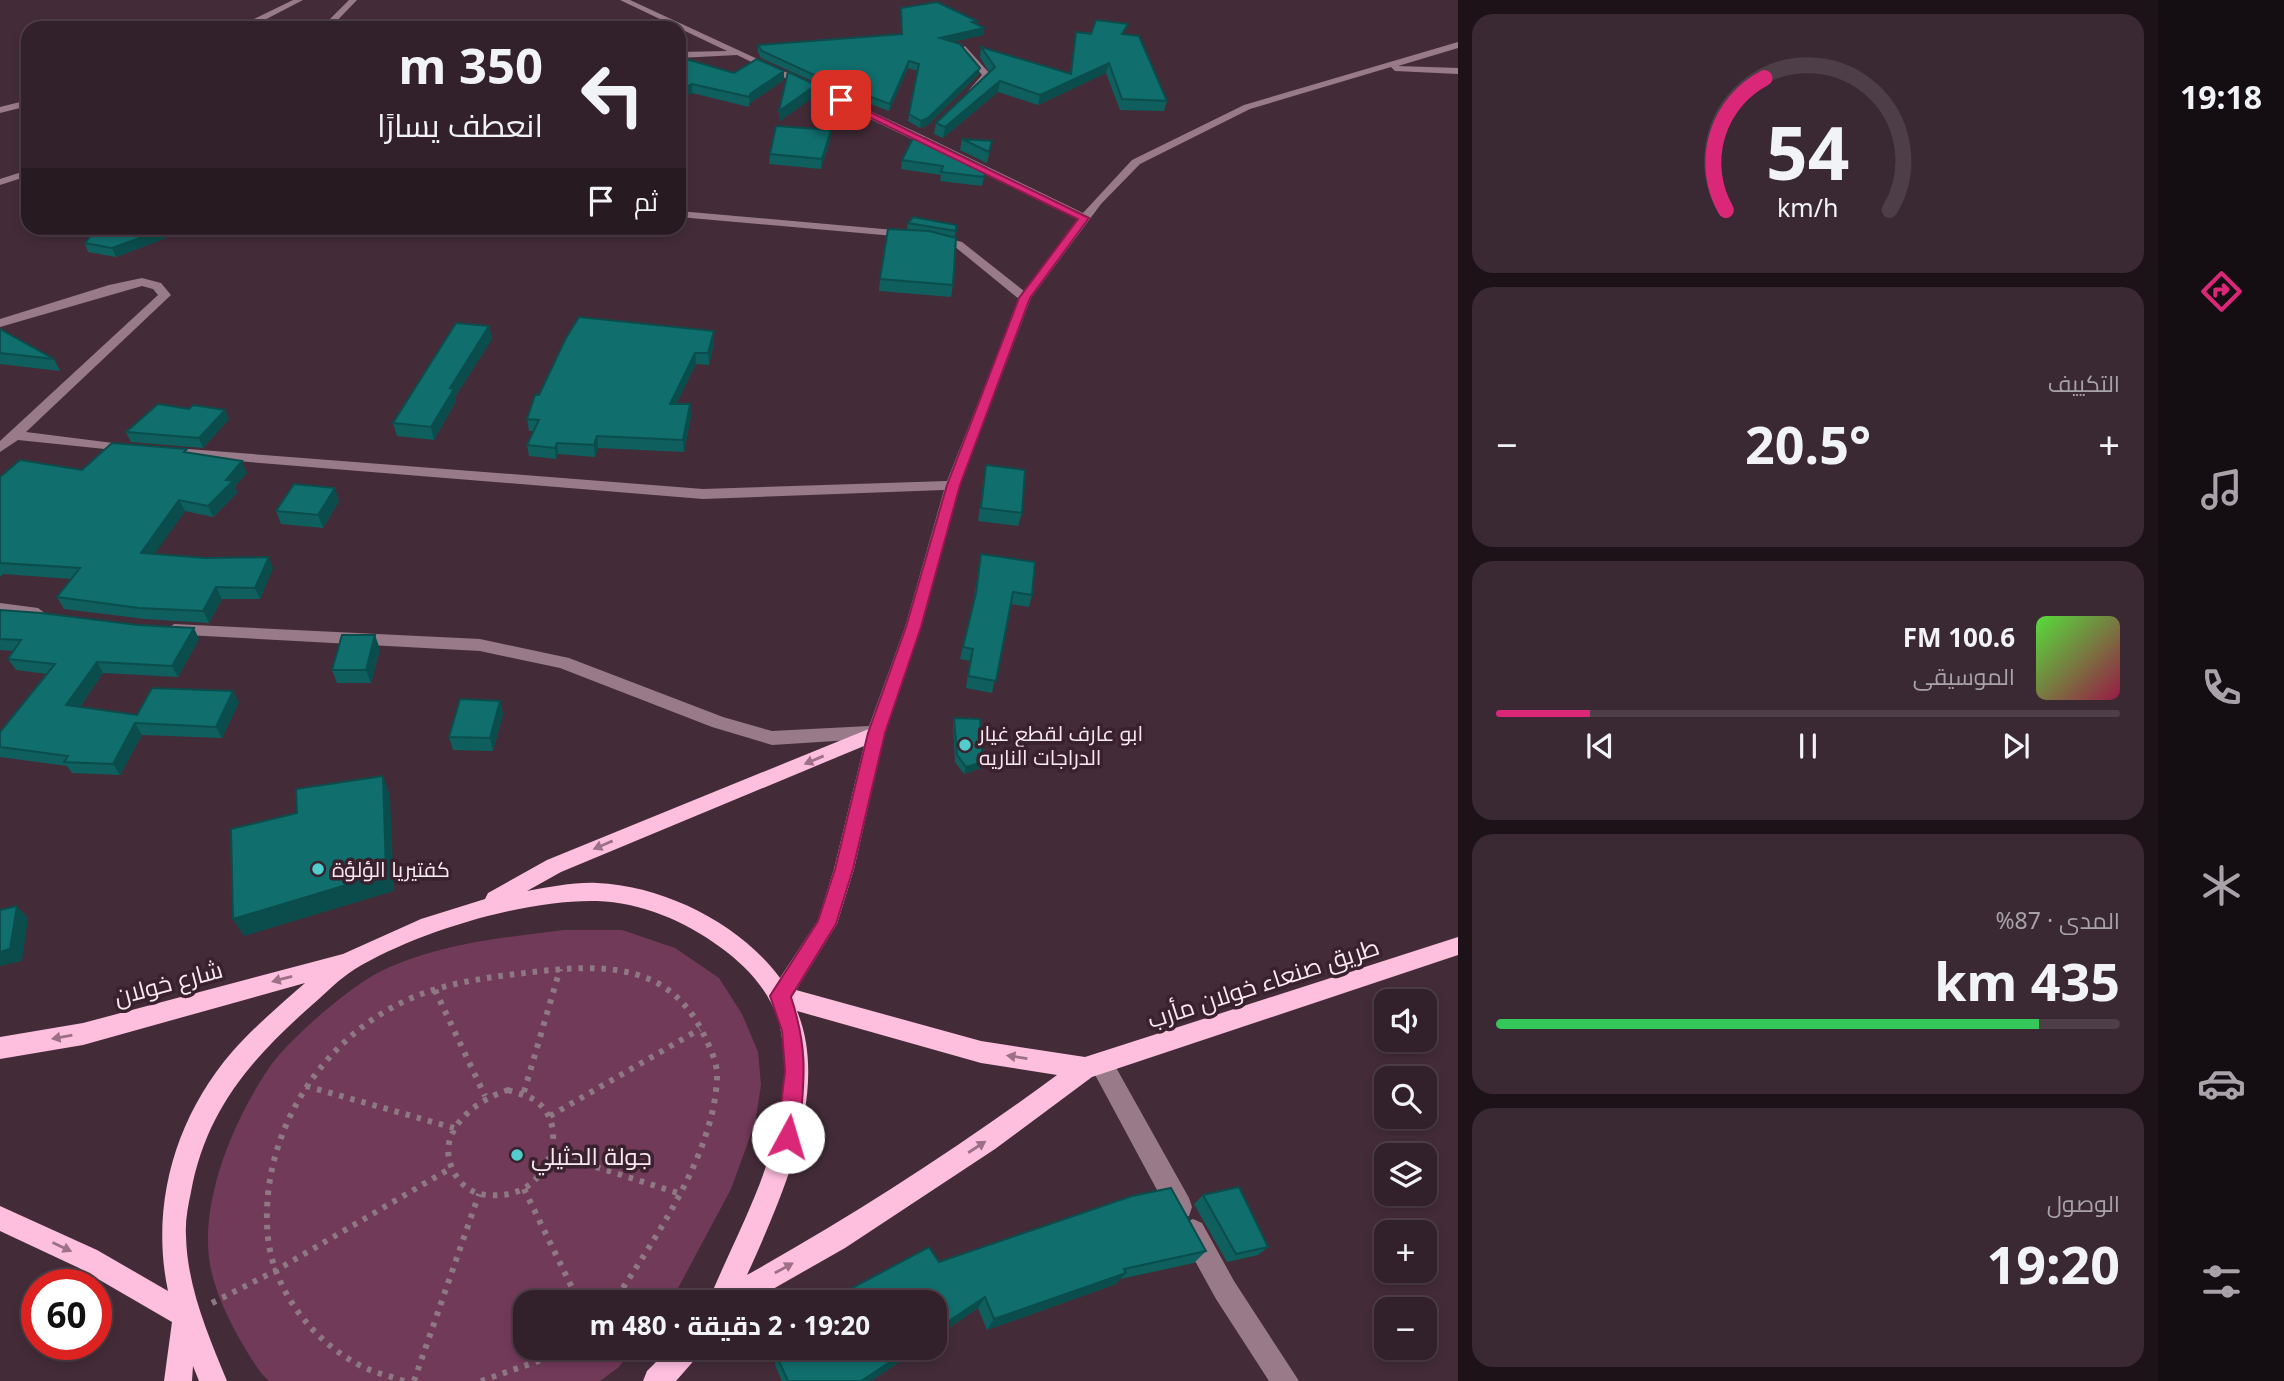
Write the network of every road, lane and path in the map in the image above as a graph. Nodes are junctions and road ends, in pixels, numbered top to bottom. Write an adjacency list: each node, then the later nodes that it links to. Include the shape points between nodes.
1 (299, 0): 4 (street)
2 (353, 0): 5 (street)
3 (624, 0): 6 (street)
4 (256, 21)
5 (332, 21)
6 (670, 21)
7 (686, 28): 10 (street)
8 (1458, 45): 12 (street)
9 (965, 49): 14 (street, via 987,75)
10 (740, 53): 11 (street); 18 (street)
11 (686, 55)
12 (1380, 68): 13 (street); 22 (street, via 1247,107 1189,133 1136,162)
13 (1458, 71)
14 (962, 102)
15 (21, 105): 16 (street)
16 (0, 110)
17 (932, 129): 18 (street)
18 (917, 136): 22 (street)
19 (21, 175): 20 (street)
20 (0, 182)
21 (686, 215): 23 (street, via 928,236 958,244)
22 (1084, 218): 23 (street)
23 (1025, 298): 27 (street)
24 (0, 323): 25 (street, via 142,282 157,286 165,295)
25 (15, 435): 26 (street); 27 (street, via 157,451 703,494)
26 (0, 448)
27 (953, 485): 31 (street, via 913,627)
28 (0, 609): 29 (street)
29 (53, 616)
30 (158, 629): 31 (street, via 480,645 562,662 772,738)
31 (876, 733): 32 (main road, one-way to 32, via 554,866); 37 (main road, via 827,924)
32 (482, 907): 34 (main road); 37 (main road, via 597,892 658,904 733,943)
33 (1458, 946): 40 (main road, طريق صنعاء خولان مأرب)
34 (348, 961): 39 (main road, شارع خولان, one-way to 39, via 83,1034); 57 (main road, via 273,1023 239,1058 204,1111 181,1169 173,1237)
35 (560, 968): 36 (path); 38 (path, via 612,967 641,973 678,997); 42 (path)
36 (435, 990): 41 (path, via 405,1001 370,1023 337,1050); 43 (path)
37 (780, 996): 40 (main road, one-way to 37, via 981,1052); 55 (main road, via 792,1031 795,1071 788,1137 765,1209)
38 (700, 1029): 44 (path); 49 (path, via 712,1050 717,1077 707,1128)
39 (0, 1048)
40 (1093, 1065): 56 (main road, one-way to 40, via 848,1232); 66 (street, via 1224,1290)
41 (306, 1086): 45 (path); 52 (path, via 284,1126 267,1179 264,1226)
42 (524, 1093): 43 (path, via 508,1090); 44 (path, via 539,1100)
43 (485, 1096): 45 (path, via 461,1115)
44 (550, 1116): 46 (path)
45 (454, 1128): 47 (path, via 449,1151)
46 (552, 1153): 48 (path, via 538,1177); 49 (path)
47 (452, 1168): 50 (path, via 460,1182); 52 (path)
48 (524, 1189): 50 (path, via 489,1197); 53 (path)
49 (678, 1193): 54 (path)
50 (479, 1194): 63 (path)
51 (0, 1218): 57 (main road, one-way to 57, via 88,1259)
52 (275, 1271): 57 (path); 62 (path, via 301,1319 324,1343 362,1367)
53 (573, 1290)
54 (622, 1290)
55 (728, 1290)
56 (744, 1290)
57 (187, 1316): 60 (main road); 61 (main road)
58 (541, 1360): 64 (path)
59 (677, 1360): 65 (main road)
60 (178, 1381)
61 (213, 1381)
62 (404, 1381)
63 (414, 1381)
64 (481, 1381)
65 (657, 1381)
66 (1285, 1381)

